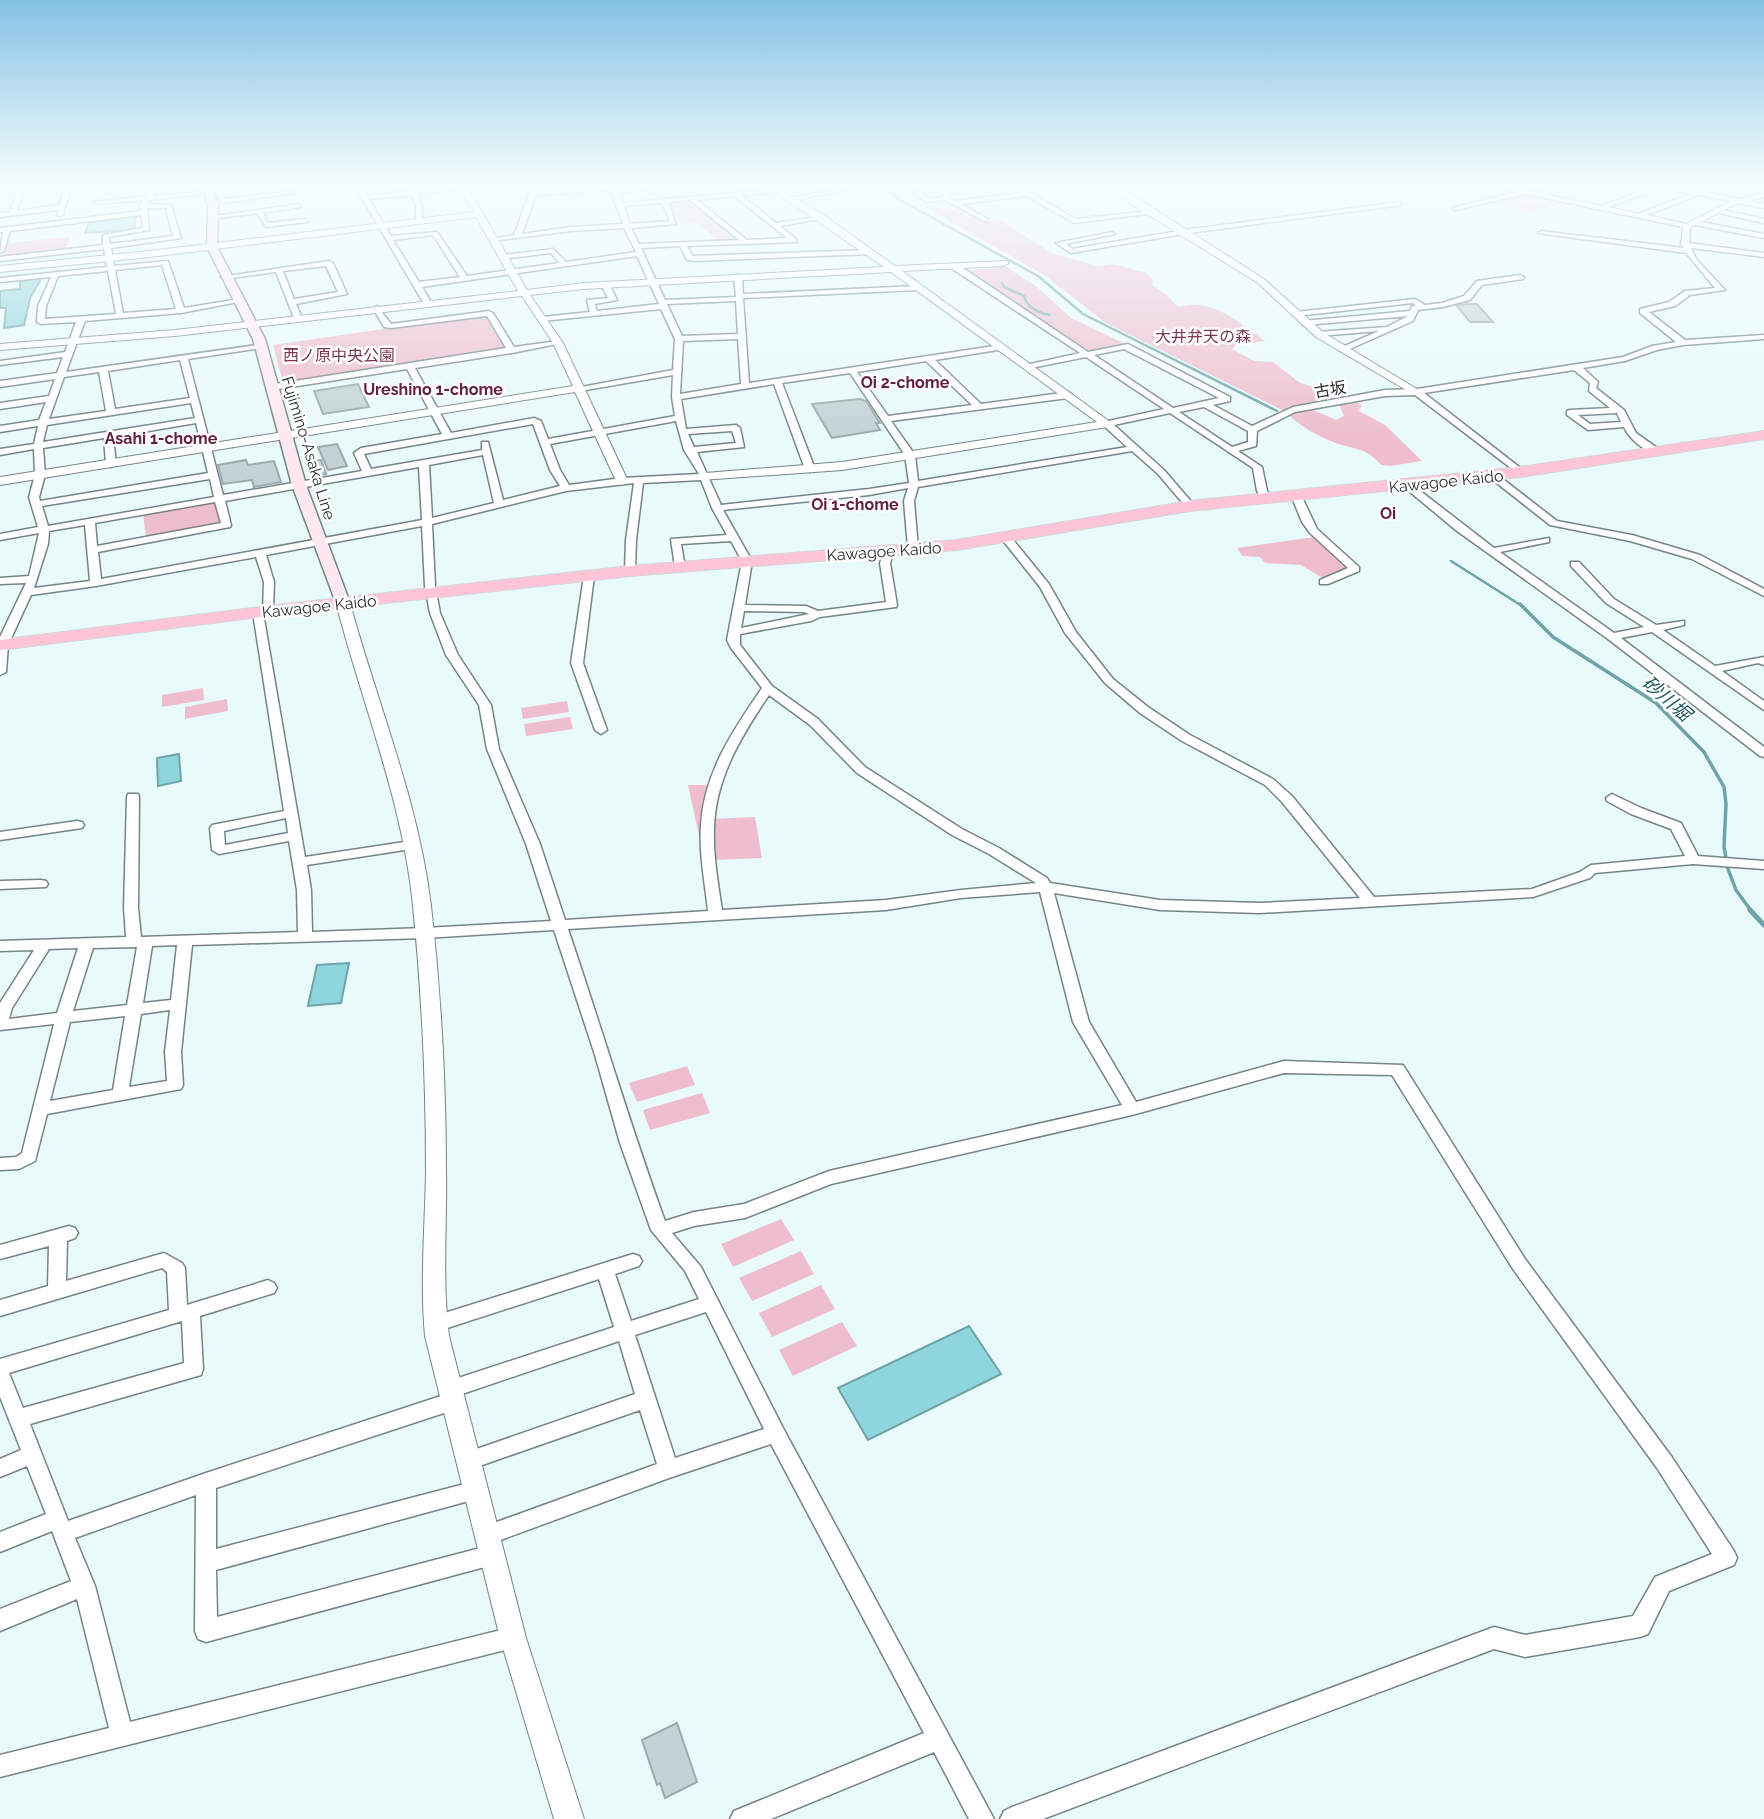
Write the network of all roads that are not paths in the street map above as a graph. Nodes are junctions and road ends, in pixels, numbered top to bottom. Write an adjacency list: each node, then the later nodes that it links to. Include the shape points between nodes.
1 (279, 270): 31 (street)
2 (72, 271): 18 (street)
3 (110, 271): 40 (street)
4 (168, 271): 36 (street)
5 (222, 271): 20 (main road, Fujimino-Asaka Line)
6 (272, 271): 20 (street)
7 (333, 271): 31 (street, via 344,294)
8 (409, 271): 26 (street)
9 (460, 271): 22 (street)
10 (520, 271): 17 (street)
11 (647, 271): 24 (street)
12 (836, 271): 19 (street)
13 (896, 271): 27 (street)
14 (961, 271): 59 (street)
15 (1245, 271): 39 (street)
16 (1705, 271): 52 (street, via 1721,290 1688,293 1672,304 1643,310)
17 (512, 272): 22 (street); 28 (street)
18 (55, 274): 23 (street); 43 (street, via 42,301 40,321)
19 (738, 276): 24 (street); 29 (street)
20 (225, 277): 30 (main road, Fujimino-Asaka Line)
21 (1520, 277): 34 (street, via 1480,284 1466,298 1443,305)
22 (465, 278): 26 (street)
23 (0, 280)
24 (652, 281): 25 (street); 33 (street)
25 (605, 284): 28 (street); 37 (street, via 613,300 590,302)
26 (417, 285): 32 (street)
27 (917, 288): 29 (street); 55 (street)
28 (523, 291): 32 (street); 42 (street)
29 (739, 297): 33 (street); 48 (street)
30 (239, 301): 36 (street); 45 (main road, Fujimino-Asaka Line)
31 (292, 302): 41 (street)
32 (427, 302): 35 (street)
33 (664, 304): 37 (street); 50 (street)
34 (1422, 306): 38 (street); 39 (street, via 1415,301)
35 (377, 308): 41 (street); 58 (street, via 391,326 487,313)
36 (181, 311): 40 (street)
37 (594, 313): 42 (street)
38 (1412, 313): 44 (street); 46 (street, via 1410,319)
39 (1296, 314): 44 (street)
40 (120, 316): 43 (street)
41 (298, 318): 45 (street)
42 (542, 318): 51 (street)
43 (81, 320): 56 (street)
44 (1306, 323): 47 (street)
45 (253, 324): 53 (main road, Fujimino-Asaka Line); 56 (street)
46 (1390, 327): 47 (street); 57 (street)
47 (1319, 334): 57 (street)
48 (741, 336): 50 (street); 72 (street)
49 (1764, 337): 52 (street, 古坂)
50 (679, 339): 68 (street)
51 (558, 343): 58 (street); 74 (street)
52 (1683, 343): 65 (street, 古坂)
53 (261, 346): 60 (street); 73 (main road, Fujimino-Asaka Line)
54 (0, 347): 56 (street)
55 (1001, 347): 61 (street); 64 (street)
56 (71, 348): 62 (street); 69 (street)
57 (1343, 350): 75 (street)
58 (512, 351): 63 (street)
59 (1089, 355): 64 (street); 80 (street, via 1125,346 1227,399); 85 (street)
60 (184, 358): 66 (street); 79 (street)
61 (928, 358): 67 (street); 82 (street)
62 (0, 363)
63 (411, 366): 73 (street); 84 (street)
64 (1029, 367): 76 (street)
65 (1576, 367): 75 (street, 古坂); 83 (street, via 1594,382 1592,389)
66 (103, 369): 69 (street); 86 (street)
67 (852, 370): 70 (street); 88 (street)
68 (676, 372): 74 (street); 77 (street)
69 (62, 375): 71 (street); 78 (street)
70 (777, 381): 72 (street); 114 (street)
71 (0, 384)
72 (745, 385): 77 (street)
73 (272, 387): 100 (main road, Fujimino-Asaka Line)
74 (580, 388): 84 (street); 96 (street)
75 (1417, 393): 95 (street, 古坂, via 1385,393 1293,410); 116 (street)
76 (1068, 395): 82 (street); 91 (street)
77 (676, 397): 87 (street)
78 (54, 398): 81 (street); 90 (street)
79 (195, 400): 86 (street); 89 (street)
80 (1207, 405): 85 (street); 95 (street)
81 (0, 406)
82 (979, 407): 88 (street)
83 (1618, 410): 92 (street); 92 (street, via 1570,413 1588,427)
84 (435, 412): 100 (street); 101 (street)
85 (1173, 412): 91 (street); 107 (street)
86 (111, 413): 90 (street)
87 (678, 418): 96 (street); 97 (street)
88 (887, 419): 111 (street)
89 (200, 420): 98 (street); 105 (street)
90 (43, 423): 93 (street); 103 (street)
91 (1107, 424): 104 (street); 111 (street)
92 (1627, 424): 110 (street, via 1632,435)
93 (0, 429)
94 (481, 430): 101 (street); 102 (street, via 536,421); 109 (street)
95 (1252, 430): 107 (street, 古坂, via 1253,444)
96 (599, 432): 102 (street); 123 (street)
97 (682, 432): 106 (street); 106 (street, via 736,429 741,445)
98 (108, 435): 103 (street); 113 (street)
99 (1764, 435): 110 (highway, Kawagoe Kaido)
100 (285, 436): 105 (street); 125 (main road, Fujimino-Asaka Line)
101 (448, 436): 115 (street, via 362,451)
102 (545, 442): 127 (street)
103 (38, 446): 108 (street); 117 (street)
104 (1135, 448): 124 (street); 133 (street)
105 (207, 449): 113 (street); 118 (street)
106 (689, 450): 120 (street)
107 (1230, 450): 130 (street, via 1257,467)
108 (0, 452)
109 (487, 452): 112 (street); 132 (street)
110 (1657, 452): 116 (highway, Kawagoe Kaido)
111 (910, 456): 114 (street); 124 (street)
112 (424, 463): 115 (street); 136 (street)
113 (111, 464): 117 (street)
114 (810, 469): 120 (street)
115 (367, 472): 125 (street)
116 (1520, 472): 119 (highway, Kawagoe Kaido)
117 (40, 475): 122 (street); 131 (street, via 34,497)
118 (214, 475): 129 (street); 131 (street)
119 (1492, 475): 126 (highway, Kawagoe Kaido); 159 (street, via 1554,523 1632,538 1696,557)
120 (705, 477): 121 (street); 134 (street)
121 (639, 480): 123 (street); 151 (street)
122 (0, 481)
123 (622, 481): 127 (street)
124 (914, 484): 134 (street); 143 (street, via 909,501)
125 (299, 485): 129 (street); 142 (main road, Fujimino-Asaka Line)
126 (1407, 485): 128 (highway, Kawagoe Kaido); 146 (street)
127 (566, 488): 132 (street)
128 (1296, 495): 130 (highway, Kawagoe Kaido); 155 (street, via 1315,536 1355,569)
129 (220, 498): 135 (street); 144 (street, via 226,525)
130 (1267, 498): 133 (highway, Kawagoe Kaido)
131 (38, 504): 137 (street)
132 (499, 504): 136 (street)
133 (1190, 506): 140 (highway, Kawagoe Kaido)
134 (717, 508): 139 (street)
135 (90, 522): 137 (street); 144 (street)
136 (426, 522): 142 (street); 158 (street)
137 (44, 529): 138 (street); 153 (street)
138 (0, 537)
139 (734, 538): 148 (street); 150 (street, via 675,541)
140 (1006, 538): 143 (highway, Kawagoe Kaido); 189 (street, via 1045,586 1071,633 1108,681 1186,738 1269,782)
141 (1545, 540): 146 (street)
142 (320, 541): 147 (street); 160 (main road, Fujimino-Asaka Line)
143 (913, 548): 145 (highway, Kawagoe Kaido)
144 (93, 550): 156 (street)
145 (889, 551): 148 (highway, Kawagoe Kaido); 163 (street, via 885,563 892,605)
146 (1492, 551): 167 (street)
147 (260, 553): 156 (street); 162 (street, via 269,582)
148 (747, 561): 150 (highway, Kawagoe Kaido); 161 (street)
149 (1575, 564): 165 (street, via 1610,601)
150 (680, 567): 151 (highway, Kawagoe Kaido)
151 (630, 571): 152 (highway, Kawagoe Kaido)
152 (589, 576): 158 (highway, Kawagoe Kaido); 174 (street, via 577,663)
153 (33, 579): 154 (street); 157 (street)
154 (0, 582)
155 (1324, 582)
156 (96, 583): 157 (street)
157 (27, 592): 168 (street)
158 (430, 593): 160 (highway, Kawagoe Kaido); 191 (street, via 453,655 485,705 493,749 533,844)
159 (1764, 593)
160 (343, 603): 162 (highway, Kawagoe Kaido); 182 (street, via 382,725)
161 (741, 608): 163 (street, via 806,609); 166 (street)
162 (263, 612): 168 (highway, Kawagoe Kaido); 178 (street)
163 (817, 614): 166 (street)
164 (1680, 623): 165 (street)
165 (1655, 629): 167 (street); 170 (street)
166 (735, 632): 172 (street, via 735,646)
167 (1612, 637): 175 (street)
168 (1, 645): 171 (street)
169 (1764, 662): 170 (street, via 1760,659)
170 (1713, 670): 173 (street)
171 (0, 672)
172 (768, 688): 188 (street, via 814,722 861,770); 190 (street, via 736,735 714,783 707,827)
173 (1764, 706)
174 (601, 730)
175 (1763, 751)
176 (133, 797): 195 (street, via 131,908)
177 (1612, 798): 183 (street, via 1676,826)
178 (292, 813): 181 (street); 181 (street, via 217,828 219,850)
179 (77, 825): 180 (street)
180 (0, 836)
181 (296, 836): 184 (street)
182 (411, 845): 184 (street); 192 (street)
183 (1693, 860): 185 (street); 189 (street, via 1591,869 1533,893)
184 (300, 862): 193 (street)
185 (1764, 865)
186 (41, 884): 187 (street)
187 (0, 885)
188 (1046, 887): 189 (street, via 1184,907); 190 (street, via 886,905); 205 (street, via 1081,1022)
189 (1370, 901)
190 (715, 914): 191 (street)
191 (559, 924): 192 (street); 207 (street)
192 (425, 933): 193 (street); 216 (street, via 436,1170)
193 (304, 937): 194 (street)
194 (185, 941): 195 (street); 199 (street)
195 (140, 942): 196 (street); 200 (street)
196 (87, 944): 198 (street); 201 (street)
197 (0, 946): 198 (street)
198 (44, 946): 202 (street, via 5,1007)
199 (178, 1004): 200 (street); 203 (street, via 175,1085)
200 (135, 1009): 201 (street); 203 (street)
201 (63, 1017): 202 (street); 204 (street)
202 (0, 1024)
203 (120, 1095): 204 (street)
204 (41, 1109): 206 (street, via 29,1156 19,1163)
205 (1132, 1109): 207 (street, via 829,1178 745,1211); 243 (street, via 1284,1067 1396,1069 1519,1264 1664,1462 1727,1558 1662,1584 1640,1626 1525,1646 1494,1638)
206 (0, 1164)
207 (660, 1230): 213 (street, via 688,1260)
208 (0, 1252): 212 (street, via 64,1235)
209 (633, 1261): 210 (street)
210 (605, 1270): 216 (street); 217 (street)
211 (268, 1288): 215 (street)
212 (57, 1292): 214 (street); 215 (street, via 163,1260 176,1268)
213 (709, 1303): 217 (street); 223 (street)
214 (0, 1308)
215 (185, 1313): 218 (street); 222 (street, via 194,1368)
216 (435, 1324): 220 (street)
217 (623, 1332): 220 (street); 221 (street)
218 (0, 1367)
219 (0, 1374): 222 (street)
220 (452, 1395): 225 (street); 228 (street)
221 (646, 1399): 225 (street); 227 (street)
222 (19, 1418): 224 (street)
223 (776, 1434): 227 (street); 238 (street)
224 (33, 1454): 226 (street); 230 (street)
225 (468, 1461): 229 (street)
226 (0, 1468)
227 (669, 1469): 232 (street)
228 (206, 1482): 230 (street); 233 (street)
229 (476, 1490): 232 (street); 233 (street)
230 (62, 1526): 231 (street); 234 (street)
231 (0, 1542)
232 (489, 1545): 233 (street, via 206,1631); 236 (street)
233 (206, 1562)
234 (85, 1586): 235 (street); 237 (street)
235 (0, 1620)
236 (513, 1638): 237 (street); 240 (street)
237 (122, 1735): 239 (street)
238 (938, 1739): 241 (street); 242 (street)
239 (0, 1766)
240 (569, 1819)
241 (741, 1819)
242 (982, 1819)
243 (1012, 1819)

